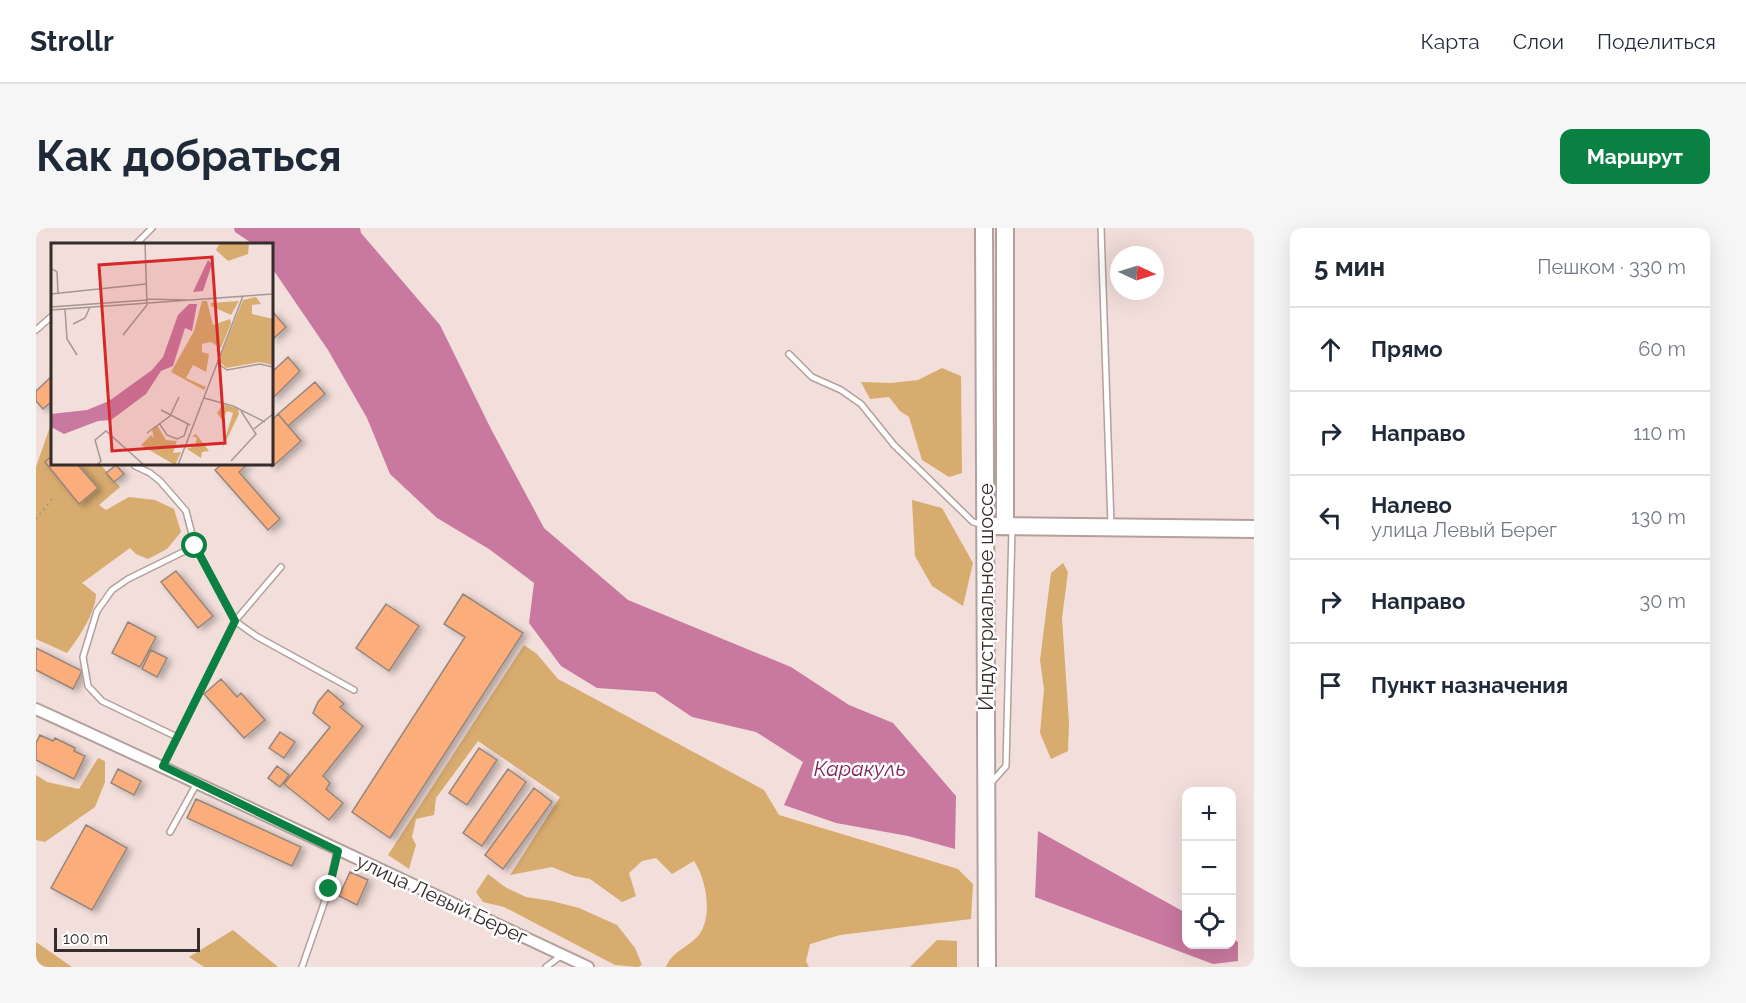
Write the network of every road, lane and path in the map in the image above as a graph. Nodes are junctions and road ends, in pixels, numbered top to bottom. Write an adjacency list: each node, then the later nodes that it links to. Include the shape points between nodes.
1 (152, 228): 5 (lane)
2 (984, 228): 12 (main road, Индустриальное шоссе)
3 (1005, 228): 13 (main road)
4 (1101, 228): 14 (lane)
5 (137, 243)
6 (51, 317): 7 (lane)
7 (36, 330)
8 (789, 354): 12 (lane, via 812,377 861,404 894,445 973,522)
9 (135, 466): 16 (lane, via 160,481 186,511)
10 (52, 499): 11 (path)
11 (36, 519)
12 (986, 525): 13 (main road); 24 (main road, Индустриальное шоссе)
13 (1009, 526): 14 (main road); 24 (lane, via 1006,766)
14 (1111, 527): 15 (main road)
15 (1254, 529)
16 (195, 546): 18 (lane); 21 (lane, via 112,591 97,611 83,657 88,686 102,701)
17 (281, 567): 18 (lane)
18 (235, 621): 19 (lane); 21 (lane)
19 (354, 690)
20 (36, 709): 22 (street, улица Левый Берег)
21 (177, 737): 22 (lane)
22 (163, 766): 23 (street, улица Левый Берег)
23 (196, 783): 25 (lane); 26 (street, улица Левый Берег)
24 (987, 787): 31 (main road, Индустриальное шоссе)
25 (170, 832)
26 (338, 851): 27 (street, улица Левый Берег); 28 (lane)
27 (562, 955): 29 (lane); 30 (street, улица Левый Берег)
28 (302, 967)
29 (546, 967)
30 (588, 967)
31 (987, 967)

